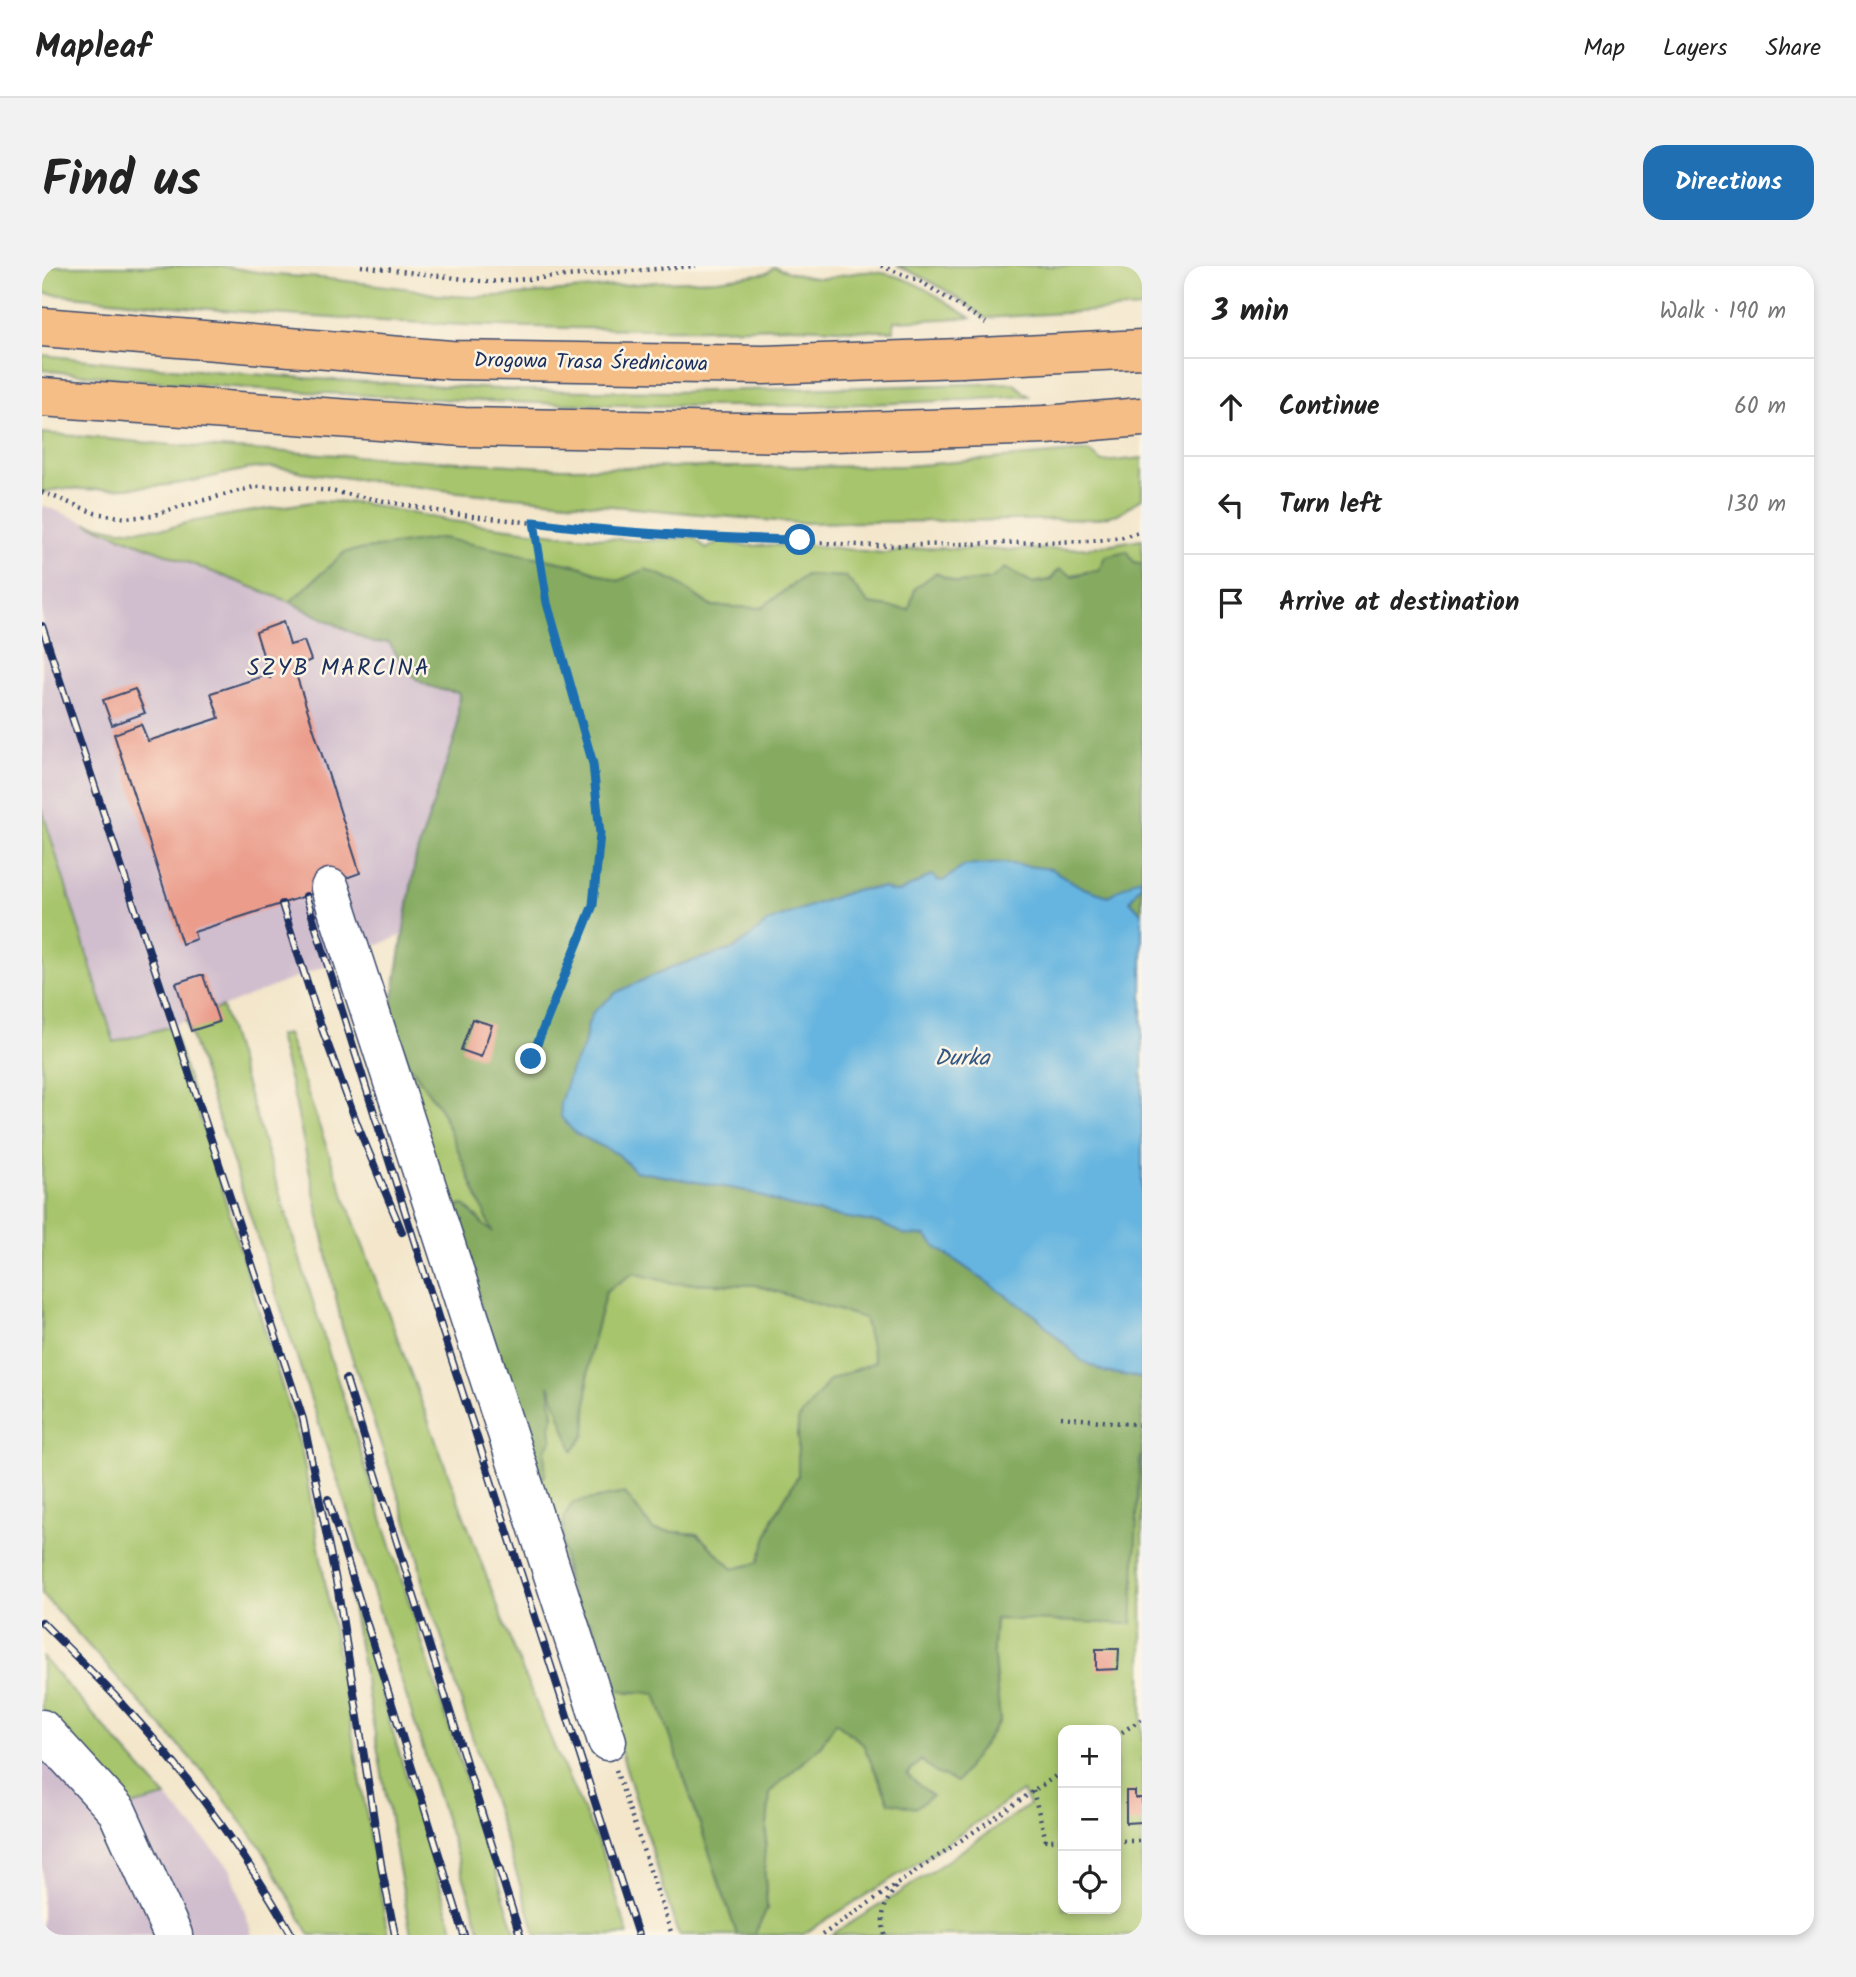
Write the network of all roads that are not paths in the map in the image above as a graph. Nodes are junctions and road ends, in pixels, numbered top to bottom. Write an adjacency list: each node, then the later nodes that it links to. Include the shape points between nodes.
1 (42, 327): 2 (main road, Drogowa Trasa Średnicowa, bridge, via 451,360 764,365)
2 (1142, 349)
3 (42, 397): 4 (main road, bridge, via 464,427 802,433)
4 (1142, 417)
5 (330, 888): 7 (lane)
6 (42, 1729): 8 (lane, via 117,1811)
7 (607, 1741)
8 (173, 1935)

